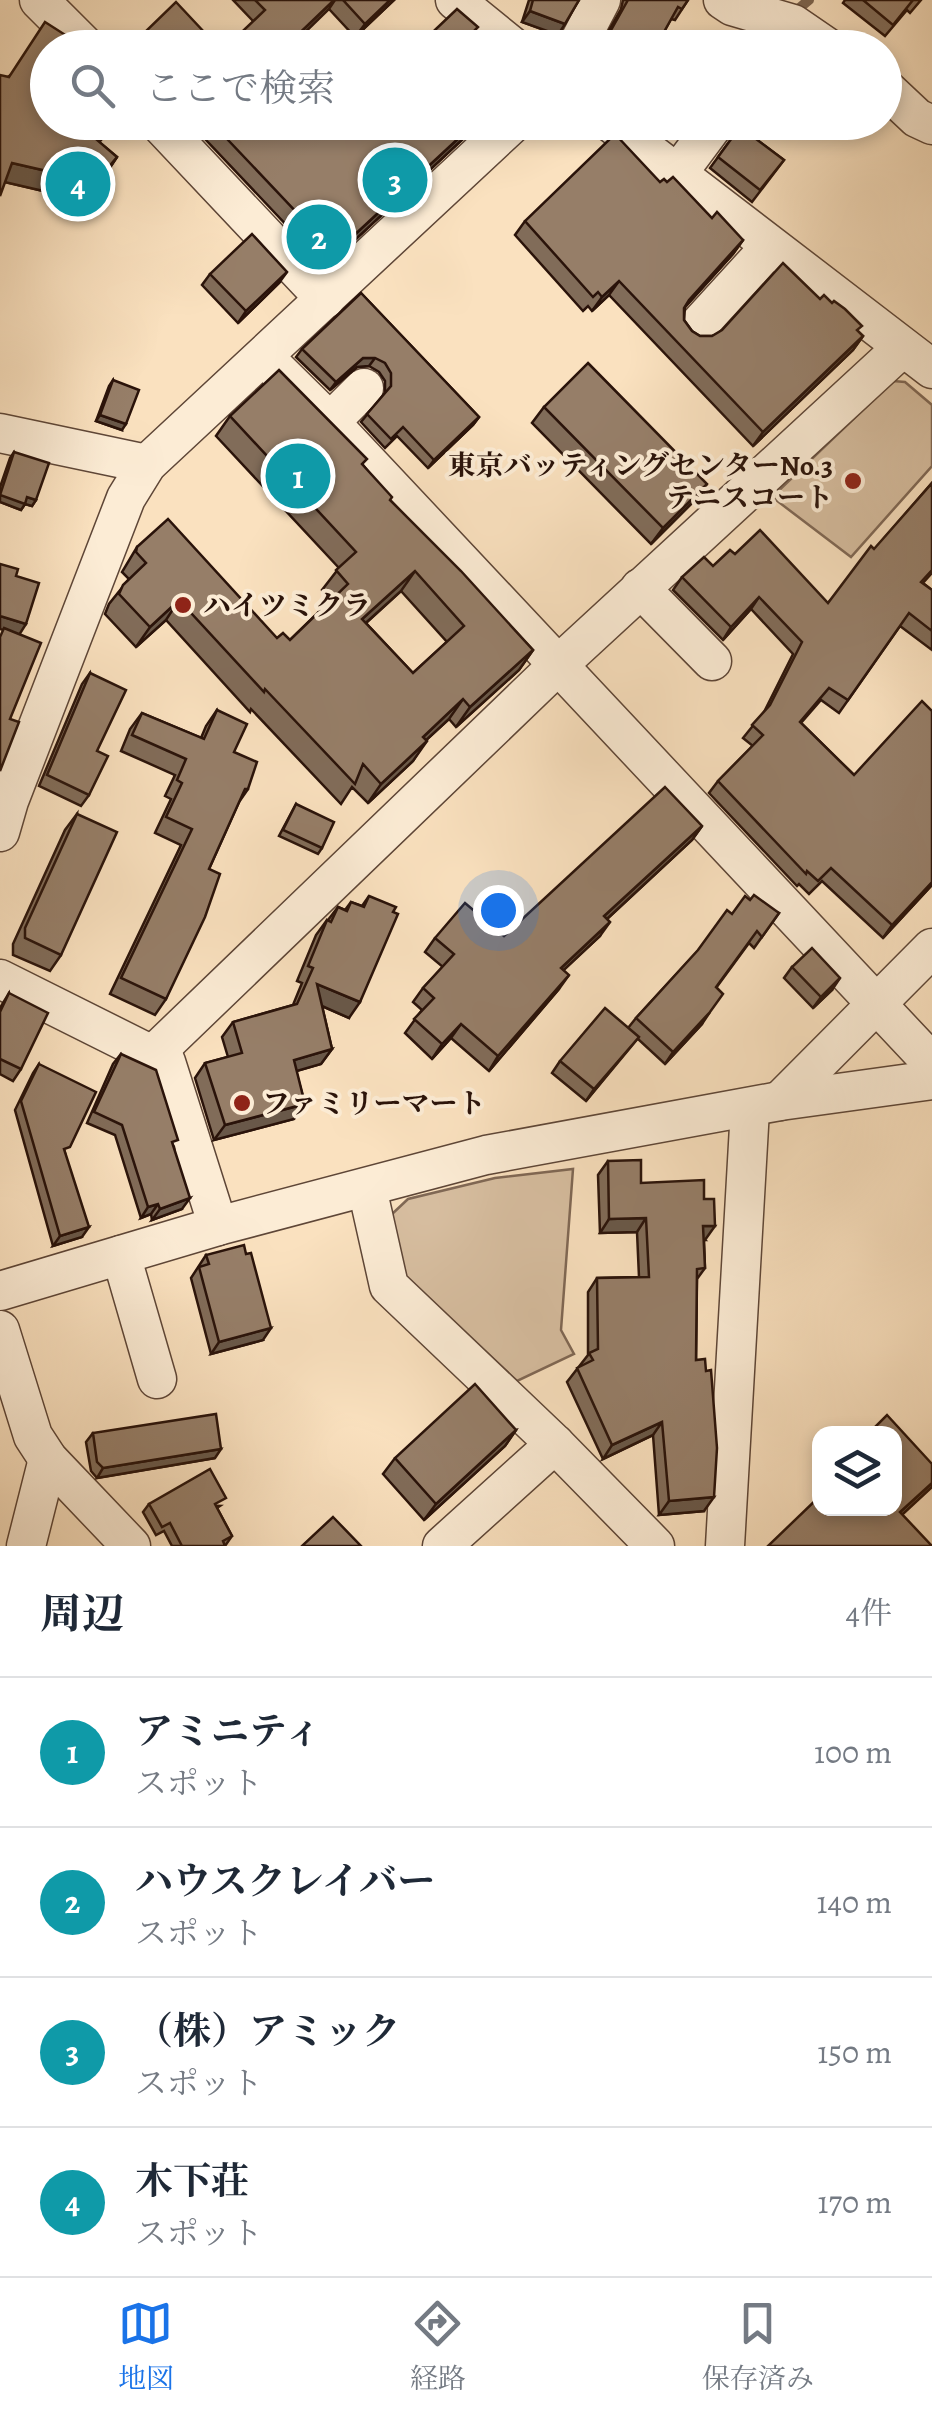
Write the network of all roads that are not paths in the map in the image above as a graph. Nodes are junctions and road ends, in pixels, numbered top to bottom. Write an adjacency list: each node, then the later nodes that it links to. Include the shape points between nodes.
1 (39, 0): 5 (street)
2 (455, 0): 6 (street)
3 (602, 0): 7 (street)
4 (722, 0): 8 (street)
5 (69, 30)
6 (492, 30)
7 (586, 30)
8 (773, 30)
9 (902, 104): 10 (street)
10 (932, 126)
11 (175, 140): 17 (street)
12 (495, 140): 17 (street)
13 (634, 140): 15 (street)
14 (703, 140): 15 (street)
15 (678, 173): 16 (street)
16 (770, 247): 18 (street); 20 (street)
17 (325, 299): 19 (street)
18 (696, 328)
19 (264, 357): 22 (street); 24 (street)
20 (917, 358): 25 (street)
21 (364, 388): 22 (street)
22 (330, 422): 27 (street)
23 (0, 433): 24 (street)
24 (147, 464): 28 (street, via 126,498)
25 (640, 588): 26 (street); 27 (street)
26 (712, 662)
27 (557, 666): 31 (street); 32 (street)
28 (3, 810)
29 (932, 948): 31 (street)
30 (0, 979): 32 (street)
31 (878, 1005): 33 (street); 35 (street)
32 (154, 1054): 37 (street, via 166,1062)
33 (932, 1064)
34 (932, 1080): 35 (street)
35 (765, 1105): 36 (street, via 486,1154); 48 (street)
36 (368, 1188): 37 (street); 42 (street, via 388,1286)
37 (218, 1226): 38 (street)
38 (121, 1254): 39 (street); 41 (street)
39 (0, 1291)
40 (0, 1330): 43 (street, via 33,1436)
41 (157, 1380)
42 (554, 1444): 46 (street); 47 (street)
43 (48, 1459): 44 (street); 45 (street)
44 (26, 1546)
45 (131, 1546)
46 (442, 1546)
47 (656, 1546)
48 (725, 1546)

